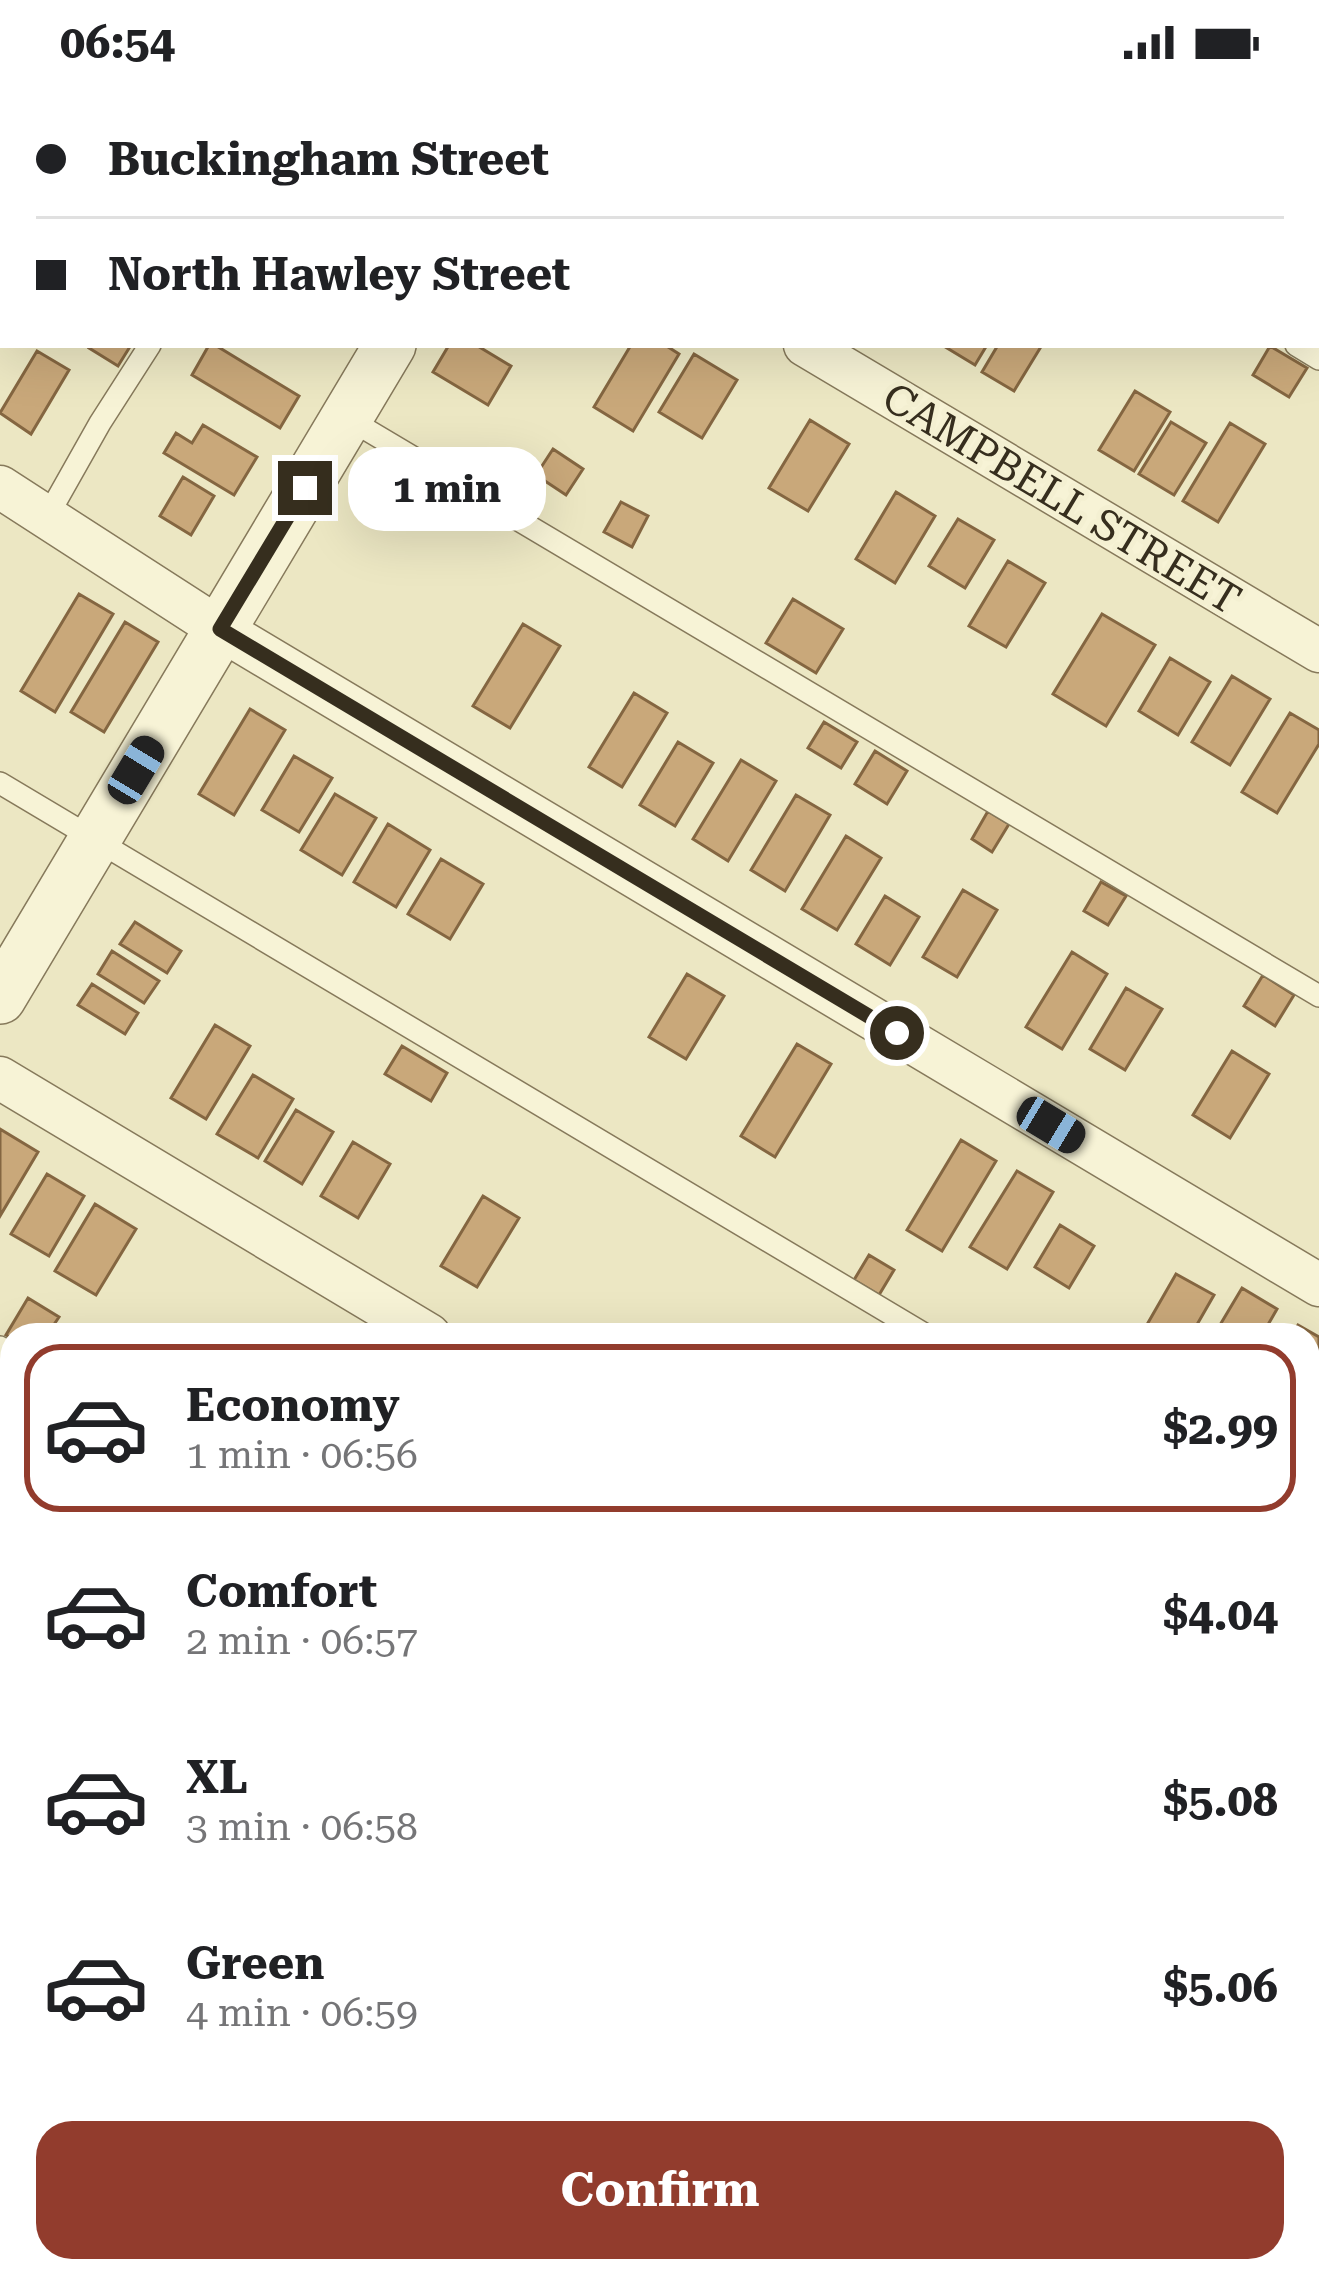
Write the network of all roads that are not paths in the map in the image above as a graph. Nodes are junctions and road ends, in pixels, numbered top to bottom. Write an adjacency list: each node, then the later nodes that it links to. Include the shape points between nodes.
1 (148, 348): 6 (lane)
2 (388, 348): 4 (street)
3 (810, 348): 8 (street, CAMPBELL STREET)
4 (347, 418): 7 (street); 11 (lane)
5 (0, 487): 6 (street)
6 (47, 517): 7 (street)
7 (220, 629): 10 (street); 14 (street)
8 (1319, 651)
9 (0, 783): 10 (lane)
10 (94, 840): 12 (street); 16 (lane)
11 (1319, 996)
12 (0, 998)
13 (0, 1078): 15 (street)
14 (1319, 1285)
15 (409, 1323)
16 (906, 1323)

